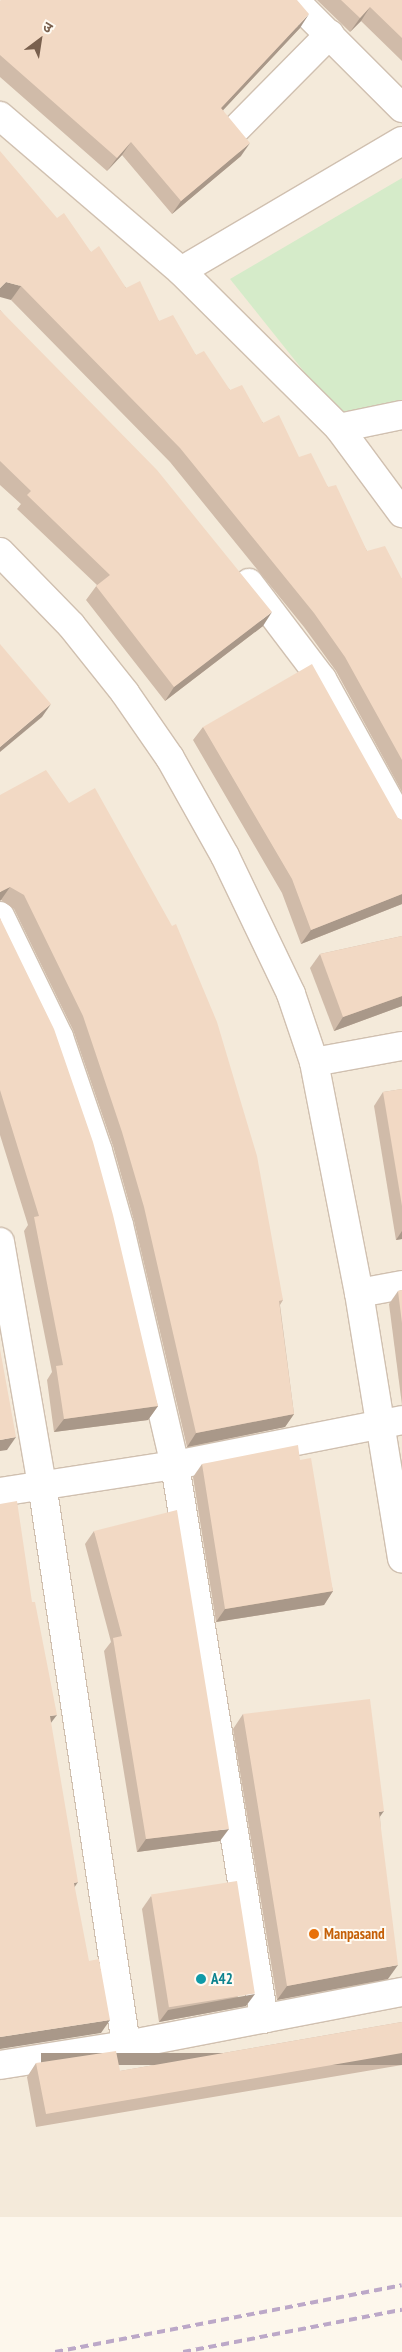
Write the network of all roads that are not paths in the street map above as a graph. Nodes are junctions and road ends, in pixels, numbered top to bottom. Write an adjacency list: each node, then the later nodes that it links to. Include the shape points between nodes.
1 (294, 0): 2 (street)
2 (330, 34): 3 (street); 5 (street)
3 (402, 108)
4 (0, 116): 7 (street)
5 (237, 128)
6 (402, 141): 7 (street)
7 (181, 271): 9 (street)
8 (402, 415): 9 (street)
9 (339, 428): 10 (street)
10 (402, 512)
11 (0, 552): 16 (street, via 71,625 125,693 170,758 225,856 284,978)
12 (232, 562): 13 (street, via 322,679)
13 (402, 824)
14 (0, 916): 21 (street, via 59,1037 98,1151 119,1225)
15 (402, 1046): 16 (street)
16 (314, 1062): 19 (street)
17 (0, 1242): 22 (street)
18 (402, 1285): 19 (street)
19 (359, 1293): 20 (street)
20 (390, 1422): 21 (street); 24 (street)
21 (175, 1465): 22 (street); 26 (street)
22 (42, 1484): 23 (street); 27 (street)
23 (0, 1492)
24 (402, 1559)
25 (402, 1992): 26 (street)
26 (264, 2019): 27 (street)
27 (126, 2045): 28 (street)
28 (0, 2065)

